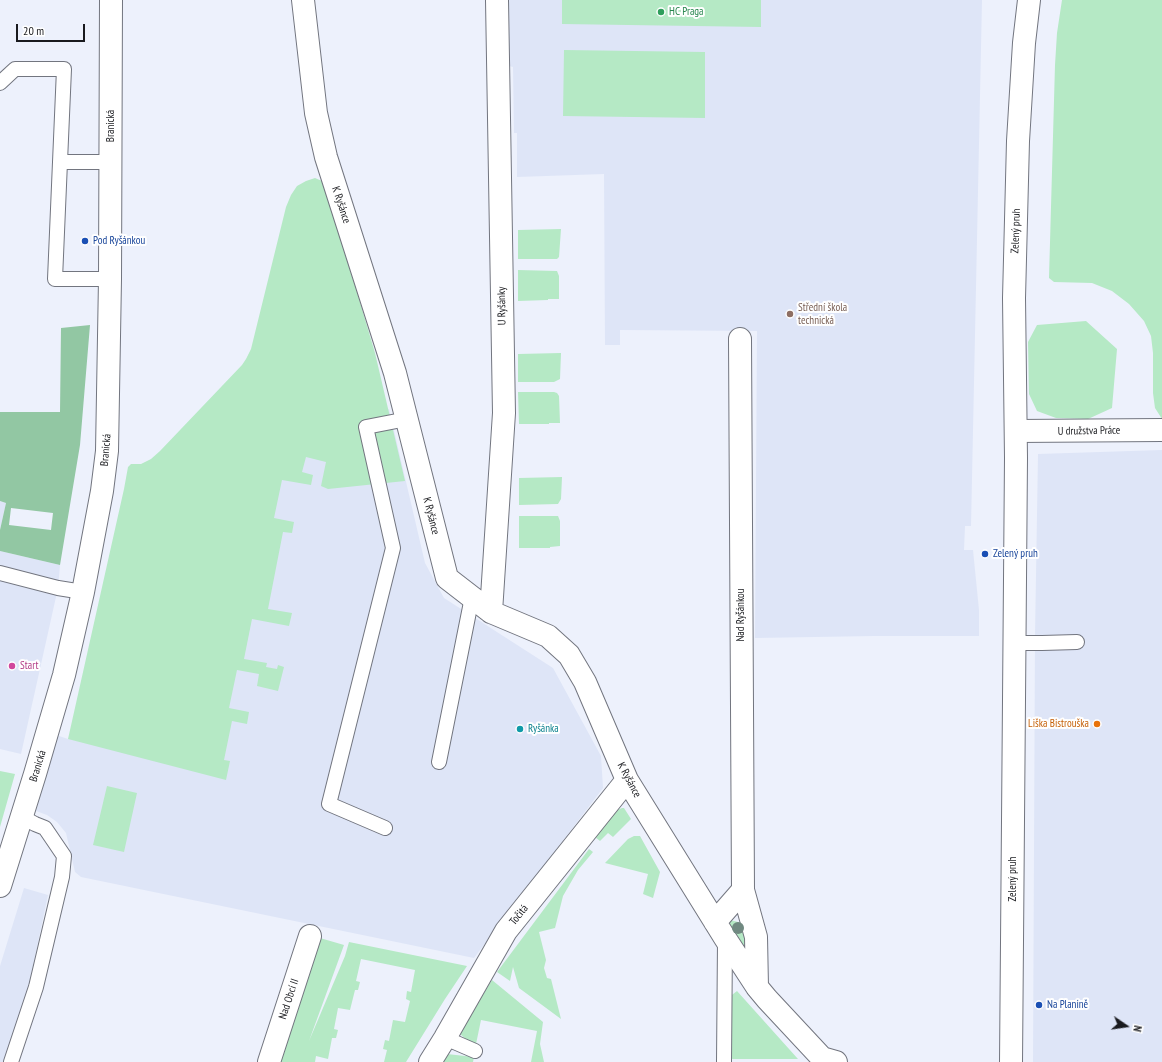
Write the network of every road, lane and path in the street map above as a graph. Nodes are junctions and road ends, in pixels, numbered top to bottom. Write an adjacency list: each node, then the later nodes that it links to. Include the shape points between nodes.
1 (111, 0): 7 (street, Branická)
2 (303, 0): 10 (street, K Ryšánce, via 316,113 326,157 395,373)
3 (497, 0): 16 (street, U Ryšánky, via 504,413)
4 (1029, 0): 12 (street, Zelený pruh, via 1018,141 1014,298)
5 (0, 83): 6 (lane, via 15,69 64,69)
6 (60, 162): 7 (lane); 8 (lane, via 55,279)
7 (110, 162): 8 (street, Branická)
8 (110, 280): 14 (street, Branická, via 107,451 102,491)
9 (740, 339): 24 (street, Nad Ryšánkou)
10 (407, 419): 15 (street, K Ryšánce, via 447,578); 22 (lane, via 366,427 393,548 329,804)
11 (1162, 430): 12 (street, U družstva Práce)
12 (1016, 431): 18 (street, Zelený pruh)
13 (0, 573): 14 (lane)
14 (82, 592): 21 (street, Branická, via 64,675)
15 (472, 597): 16 (street, K Ryšánce); 19 (lane)
16 (492, 612): 20 (street, K Ryšánce, via 548,636 569,656 585,682)
17 (1076, 642): 18 (lane)
18 (1015, 643): 35 (street, Zelený pruh)
19 (439, 762)
20 (626, 780): 25 (street, K Ryšánce); 28 (street, Točitá, via 506,931)
21 (22, 817): 23 (street, Branická); 30 (lane, via 45,828 64,856 62,877 36,987)
22 (385, 828)
23 (0, 886)
24 (743, 890): 25 (street); 27 (street, Nad Ryšánkou, via 756,937)
25 (720, 930): 27 (street, K Ryšánce); 33 (lane)
26 (310, 936): 31 (street, Nad Obcí II)
27 (757, 987): 34 (street, K Ryšánce, via 822,1058)
28 (445, 1038): 29 (lane); 32 (street, Točitá)
29 (475, 1050)
30 (11, 1062)
31 (269, 1062)
32 (430, 1062)
33 (724, 1062)
34 (836, 1062)
35 (1011, 1062)

